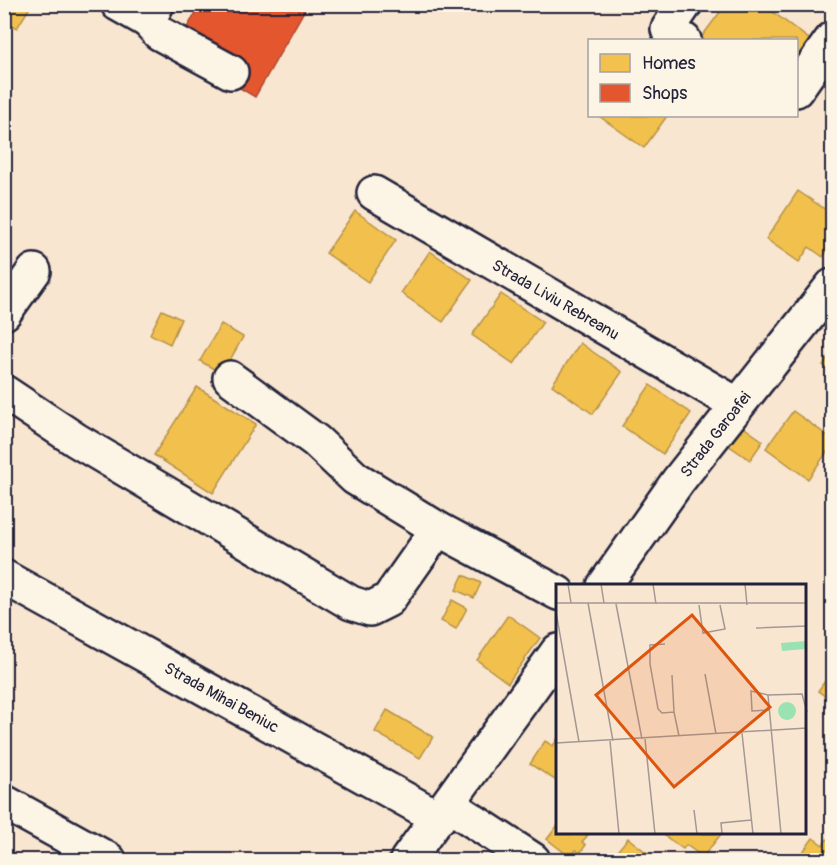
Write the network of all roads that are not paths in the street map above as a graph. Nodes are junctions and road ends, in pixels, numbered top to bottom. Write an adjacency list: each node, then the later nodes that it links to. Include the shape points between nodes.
1 (118, 4): 3 (street)
2 (685, 4): 4 (street, via 668,29)
3 (152, 13): 6 (street, via 159,33)
4 (683, 39)
5 (832, 39): 7 (street)
6 (231, 72)
7 (798, 87)
8 (374, 193): 14 (street, Strada Liviu Rebreanu)
9 (34, 271): 11 (street)
10 (832, 286): 14 (street, Strada Garoafei)
11 (4, 313)
12 (230, 378): 15 (street, via 316,441 355,478)
13 (4, 392): 15 (street, via 76,440 351,603 370,609 388,600)
14 (738, 405): 17 (street, Strada Garoafei)
15 (438, 529): 18 (street)
16 (4, 577): 21 (street, Strada Mihai Beniuc)
17 (605, 584)
18 (556, 592)
19 (556, 654): 21 (street)
20 (4, 802): 22 (street)
21 (444, 811): 23 (street); 24 (street, Strada Mihai Beniuc)
22 (109, 861)
23 (407, 861)
24 (533, 861)

